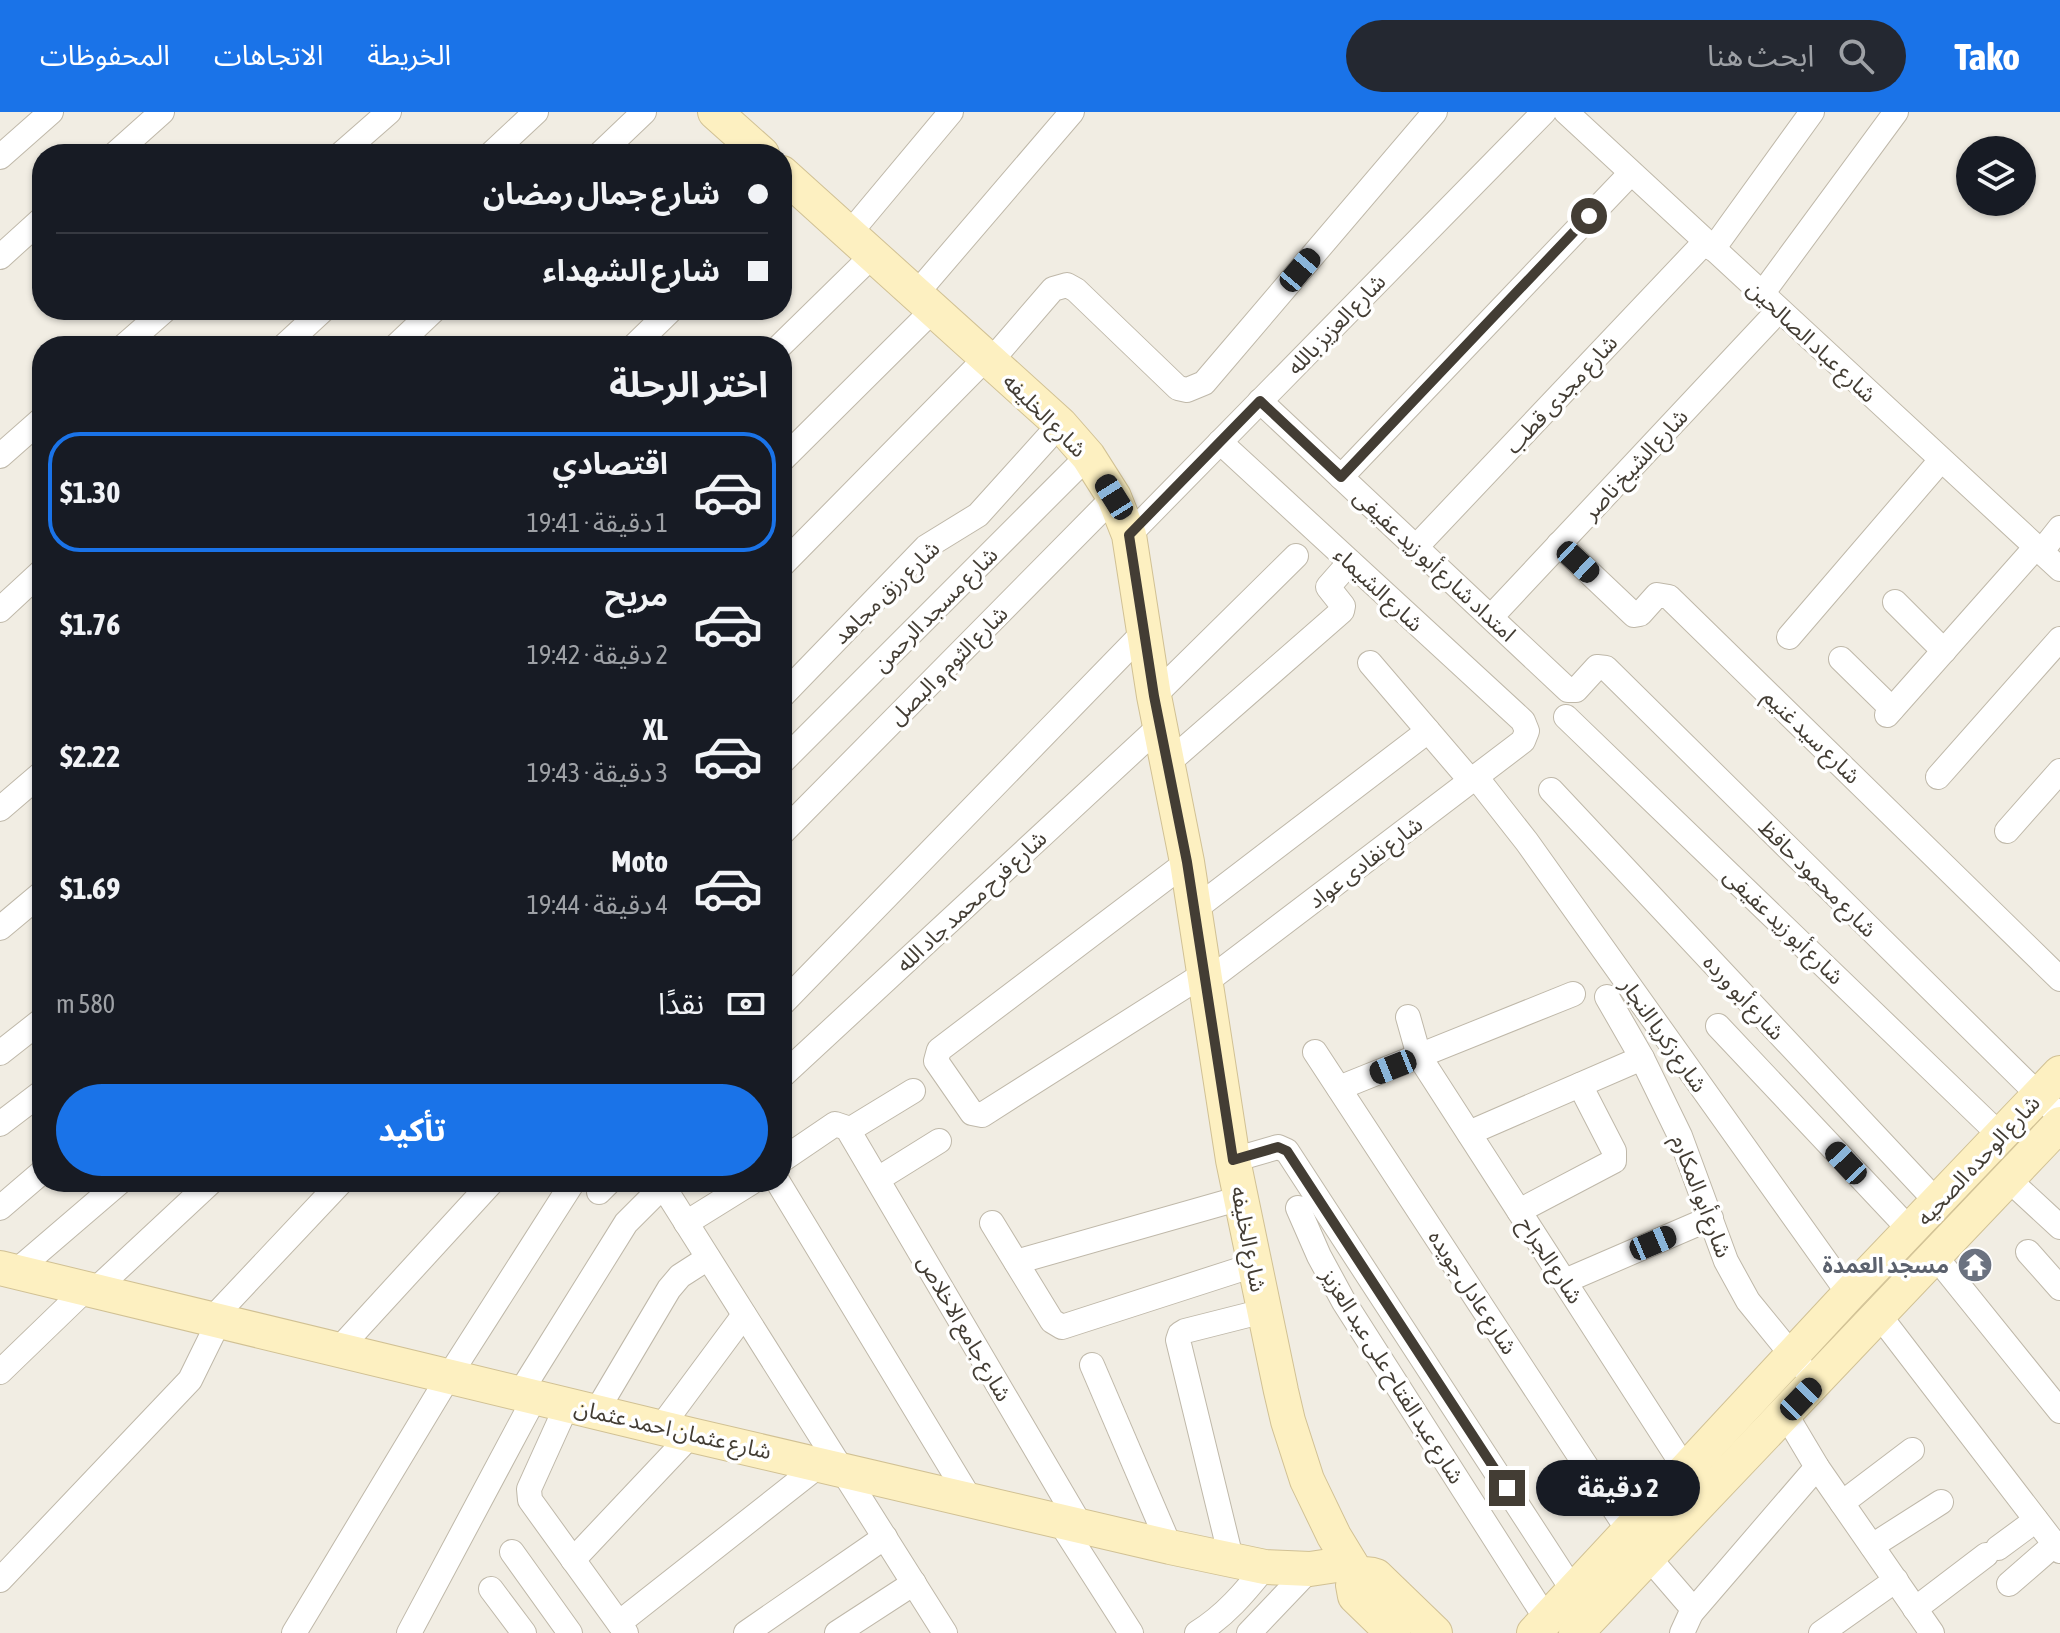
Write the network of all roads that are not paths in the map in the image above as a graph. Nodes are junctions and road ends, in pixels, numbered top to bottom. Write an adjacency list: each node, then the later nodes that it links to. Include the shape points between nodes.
1 (51, 112): 19 (street)
2 (162, 112): 14 (street)
3 (389, 112): 15 (street)
4 (536, 112): 16 (street)
5 (644, 112): 17 (street)
6 (715, 112): 18 (main road)
7 (951, 112): 23 (street)
8 (1072, 112): 26 (street)
9 (1435, 112): 37 (street, via 1204,383 1178,388 1067,285 1053,289)
10 (1544, 112): 38 (street, شارع العزيز بالله)
11 (1566, 112): 20 (street, شارع عباد الصالحين)
12 (1812, 112): 24 (street, شارع مجدى قطب)
13 (1896, 112): 27 (street, شارع الشيخ ناصر)
14 (126, 144)
15 (352, 144)
16 (502, 144)
17 (610, 144)
18 (751, 144)
19 (0, 157)
20 (1631, 173): 24 (street, شارع عباد الصالحين); 46 (street)
21 (792, 191): 23 (main road, شارع الخليفه)
22 (32, 228): 25 (street)
23 (861, 244): 26 (main road, شارع الخليفه); 36 (street)
24 (1709, 245): 27 (street, شارع عباد الصالحين); 51 (street, شارع مجدى قطب)
25 (0, 257)
26 (925, 302): 37 (main road, شارع الخليفه); 42 (street)
27 (1770, 302): 45 (street, شارع عباد الصالحين); 50 (street, شارع الشيخ ناصر)
28 (154, 320): 32 (street)
29 (312, 320): 33 (street)
30 (423, 320): 34 (street)
31 (661, 320): 35 (street)
32 (135, 336)
33 (295, 336)
34 (407, 336)
35 (644, 336)
36 (788, 336)
37 (988, 360): 39 (main road, شارع الخليفه); 53 (street)
38 (1260, 401): 41 (street, شارع العزيز بالله); 46 (street, امتداد شارع أبو زيد عفيفى)
39 (1060, 424): 44 (main road, شارع الخليفه); 67 (street, شارع رزق مجاهد, via 978,515 926,547)
40 (32, 428): 43 (street)
41 (1220, 442): 49 (street, شارع العزيز بالله); 55 (street, شارع الشيماء)
42 (792, 449)
43 (0, 456)
44 (1088, 456): 47 (main road, شارع الخليفه); 73 (street, شارع مسجد الرحمن)
45 (1941, 460): 52 (street, شارع عباد الصالحين); 62 (street)
46 (1341, 477): 51 (street, امتداد شارع أبو زيد عفيفى)
47 (1114, 497): 49 (main road, شارع الخليفه); 81 (street, شارع الثوم و البصل)
48 (2060, 528): 52 (street)
49 (1129, 535): 61 (main road, شارع الخليفه)
50 (1559, 544): 60 (street, شارع الشيخ ناصر); 88 (street, شارع سيد غنيم, via 1634,615 1657,595 1669,597)
51 (1416, 547): 60 (street, امتداد شارع أبو زيد عفيفى)
52 (2038, 550): 56 (street, شارع عباد الصالحين); 64 (street)
53 (792, 555)
54 (1296, 556): 69 (street, شارع فرح محمد جاد الله)
55 (1350, 562): 72 (street, شارع الشيماء, via 1523,721); 74 (street, via 1327,588 1342,611)
56 (2060, 569)
57 (32, 580): 59 (street)
58 (1895, 602): 64 (street)
59 (0, 610)
60 (1491, 617): 68 (street, امتداد شارع أبو زيد عفيفى, via 1568,690)
61 (1144, 632): 69 (main road, شارع الخليفه); 89 (street)
62 (1789, 637)
63 (2060, 639): 76 (street)
64 (1944, 651): 65 (street, via 1890,712)
65 (1841, 659)
66 (1370, 663): 71 (street, شارع زكريا النجار)
67 (792, 686)
68 (1576, 690): 103 (street, شارع محمود حافظ, via 1594,669 1606,668)
69 (1157, 711): 74 (main road, شارع الخليفه); 99 (street, شارع فرح محمد جاد الله)
70 (1566, 717): 109 (street, شارع أبو زيد عفيفى)
71 (1428, 731): 77 (street, شارع زكريا النجار); 85 (street)
72 (1523, 741): 77 (street, شارع نفادى عواد)
73 (792, 752)
74 (1168, 763): 83 (main road, شارع الخليفه)
75 (2060, 771): 82 (street)
76 (1938, 777)
77 (1473, 779): 87 (street, شارع نفادى عواد); 144 (street, شارع زكريا النجار, via 1527,842)
78 (32, 782): 80 (street)
79 (1551, 790): 126 (street, شارع أبو ورده)
80 (0, 809)
81 (792, 823)
82 (2007, 831)
83 (1187, 862): 85 (main road, شارع الخليفه); 87 (street, شارع نفادى عواد, via 939,1050 937,1065 972,1113 982,1115)
84 (32, 901): 86 (street)
85 (1195, 909): 87 (main road, شارع الخليفه)
86 (0, 928)
87 (1205, 978): 112 (main road, شارع الخليفه)
88 (2060, 979)
89 (792, 994)
90 (1573, 994): 97 (street)
91 (1607, 997): 98 (street, شارع أبو المكارم)
92 (1408, 1017): 97 (street, شارع الجراح)
93 (1718, 1026): 134 (street)
94 (32, 1028): 96 (street)
95 (1315, 1052): 101 (street, شارع عادل جويده)
96 (0, 1053)
97 (1419, 1056): 101 (street); 108 (street, شارع الجراح)
98 (1642, 1058): 100 (street); 130 (street, شارع أبو المكارم, via 1680,1136)
99 (792, 1066)
100 (1580, 1085): 108 (street); 129 (street, via 1614,1151 1614,1161)
101 (1339, 1088): 170 (street, شارع عادل جويده)
102 (913, 1091): 107 (street)
103 (2053, 1095): 109 (main road, شارع الوحده الصحيه)
104 (32, 1100): 105 (street)
105 (0, 1124)
106 (2060, 1124): 114 (main road, شارع الوحده الصحيه)
107 (849, 1130): 111 (street, via 835,1124); 113 (street, شارع جامع الاخلاص)
108 (1469, 1133): 129 (street, شارع الجراح)
109 (2001, 1136): 126 (main road, شارع الوحده الصحيه)
110 (939, 1141): 113 (street)
111 (792, 1153)
112 (1233, 1160): 125 (main road, شارع الخليفه); 186 (street, via 1278,1147 1287,1151)
113 (878, 1179): 168 (street, شارع جامع الاخلاص)
114 (2008, 1179): 133 (street); 136 (main road, شارع الوحده الصحيه)
115 (32, 1181): 127 (street)
116 (107, 1192): 140 (street)
117 (200, 1192): 143 (street)
118 (332, 1192): 148 (street)
119 (483, 1192): 149 (street)
120 (567, 1192): 153 (street)
121 (657, 1192): 155 (street, via 626,1223 593,1276)
122 (669, 1192): 131 (street)
123 (736, 1192): 131 (street)
124 (784, 1192): 163 (street)
125 (1241, 1198): 138 (street); 139 (main road, شارع الخليفه)
126 (1938, 1203): 134 (main road, شارع الوحده الصحيه)
127 (0, 1208)
128 (1298, 1208): 186 (street, شارع عبد الفتاح على عبد العزيز, via 1344,1302)
129 (1519, 1211): 141 (street, شارع الجراح)
130 (1711, 1218): 141 (street); 150 (street, شارع أبو المكارم, via 1748,1301)
131 (686, 1223): 137 (street)
132 (992, 1223): 138 (street)
133 (2060, 1227)
134 (1911, 1231): 144 (main road, شارع الوحده الصحيه)
135 (2028, 1252): 142 (street)
136 (1935, 1256): 147 (main road, شارع الوحده الصحيه); 156 (street)
137 (708, 1258): 146 (street); 155 (street, via 680,1276)
138 (1016, 1262): 139 (street, via 1052,1321 1066,1327)
139 (1254, 1265): 145 (main road, شارع الخليفه)
140 (8, 1270): 143 (main road, شارع عثمان احمد عثمان)
141 (1565, 1281): 162 (street, شارع الجراح)
142 (2060, 1288)
143 (89, 1291): 148 (main road, شارع عثمان احمد عثمان); 152 (street)
144 (1849, 1294): 150 (main road, شارع الوحده الصحيه)
145 (1264, 1311): 175 (street, via 1185,1331 1178,1340); 179 (main road, شارع الخليفه, via 1297,1451)
146 (744, 1315): 158 (street); 160 (street)
147 (1879, 1315): 154 (main road, شارع الوحده الصحيه); 167 (street)
148 (215, 1321): 149 (main road, شارع عثمان احمد عثمان); 180 (street, via 190,1380)
149 (338, 1350): 153 (main road, شارع عثمان احمد عثمان)
150 (1792, 1357): 154 (street, شارع أبو المكارم); 162 (main road, شارع الوحده الصحيه)
151 (1092, 1365): 172 (street)
152 (0, 1372)
153 (449, 1376): 155 (main road, شارع عثمان احمد عثمان); 192 (street)
154 (1816, 1383): 157 (main road, شارع الوحده الصحيه)
155 (554, 1402): 158 (main road, شارع عثمان احمد عثمان); 176 (street, via 529,1489 532,1505); 193 (street)
156 (2060, 1411)
157 (1786, 1415): 161 (street); 164 (main road, شارع الوحده الصحيه)
158 (676, 1431): 160 (main road, شارع عثمان احمد عثمان); 176 (street)
159 (1912, 1450): 166 (street)
160 (831, 1465): 163 (main road, شارع عثمان احمد عثمان); 169 (street); 188 (street)
161 (1817, 1467): 166 (street); 187 (street)
162 (1687, 1471): 164 (street, شارع الجراح); 170 (main road, شارع الوحده الصحيه)
163 (970, 1499): 168 (main road, شارع عثمان احمد عثمان)
164 (1706, 1499): 170 (main road, شارع الوحده الصحيه)
165 (1941, 1502): 171 (street)
166 (1842, 1503): 171 (street)
167 (2036, 1520): 173 (street); 185 (street)
168 (1070, 1524): 172 (main road, شارع عثمان احمد عثمان); 198 (street, شارع جامع الاخلاص)
169 (885, 1537): 182 (street); 196 (street)
170 (1639, 1545): 186 (main road, شارع الوحده الصحيه); 187 (street, شارع عادل جويده)
171 (1872, 1546): 181 (street)
172 (1170, 1547): 175 (main road, شارع عثمان احمد عثمان)
173 (2057, 1548): 183 (street)
174 (512, 1552): 195 (street)
175 (1231, 1558): 177 (main road, شارع عثمان احمد عثمان)
176 (573, 1560): 188 (street)
177 (1265, 1567): 178 (main road, شارع عثمان احمد عثمان); 191 (street)
178 (1310, 1569): 179 (main road, شارع عثمان احمد عثمان); 199 (street)
179 (1354, 1570): 189 (main road, شارع الخليفه, via 1355,1596); 200 (main road, via 1376,1576)
180 (0, 1580)
181 (1896, 1580): 185 (street); 201 (street)
182 (914, 1583): 190 (street); 197 (street)
183 (2009, 1584)
184 (491, 1589): 194 (street)
185 (1915, 1609): 202 (street)
186 (1574, 1618)
187 (1688, 1622)
188 (623, 1628)
189 (1388, 1631)
190 (840, 1632)
191 (1201, 1632)
192 (294, 1633)
193 (409, 1633)
194 (524, 1633)
195 (570, 1633)
196 (746, 1633)
197 (945, 1633)
198 (1131, 1633)
199 (1249, 1633)
200 (1435, 1633)
201 (1821, 1633)
202 (1932, 1633)

